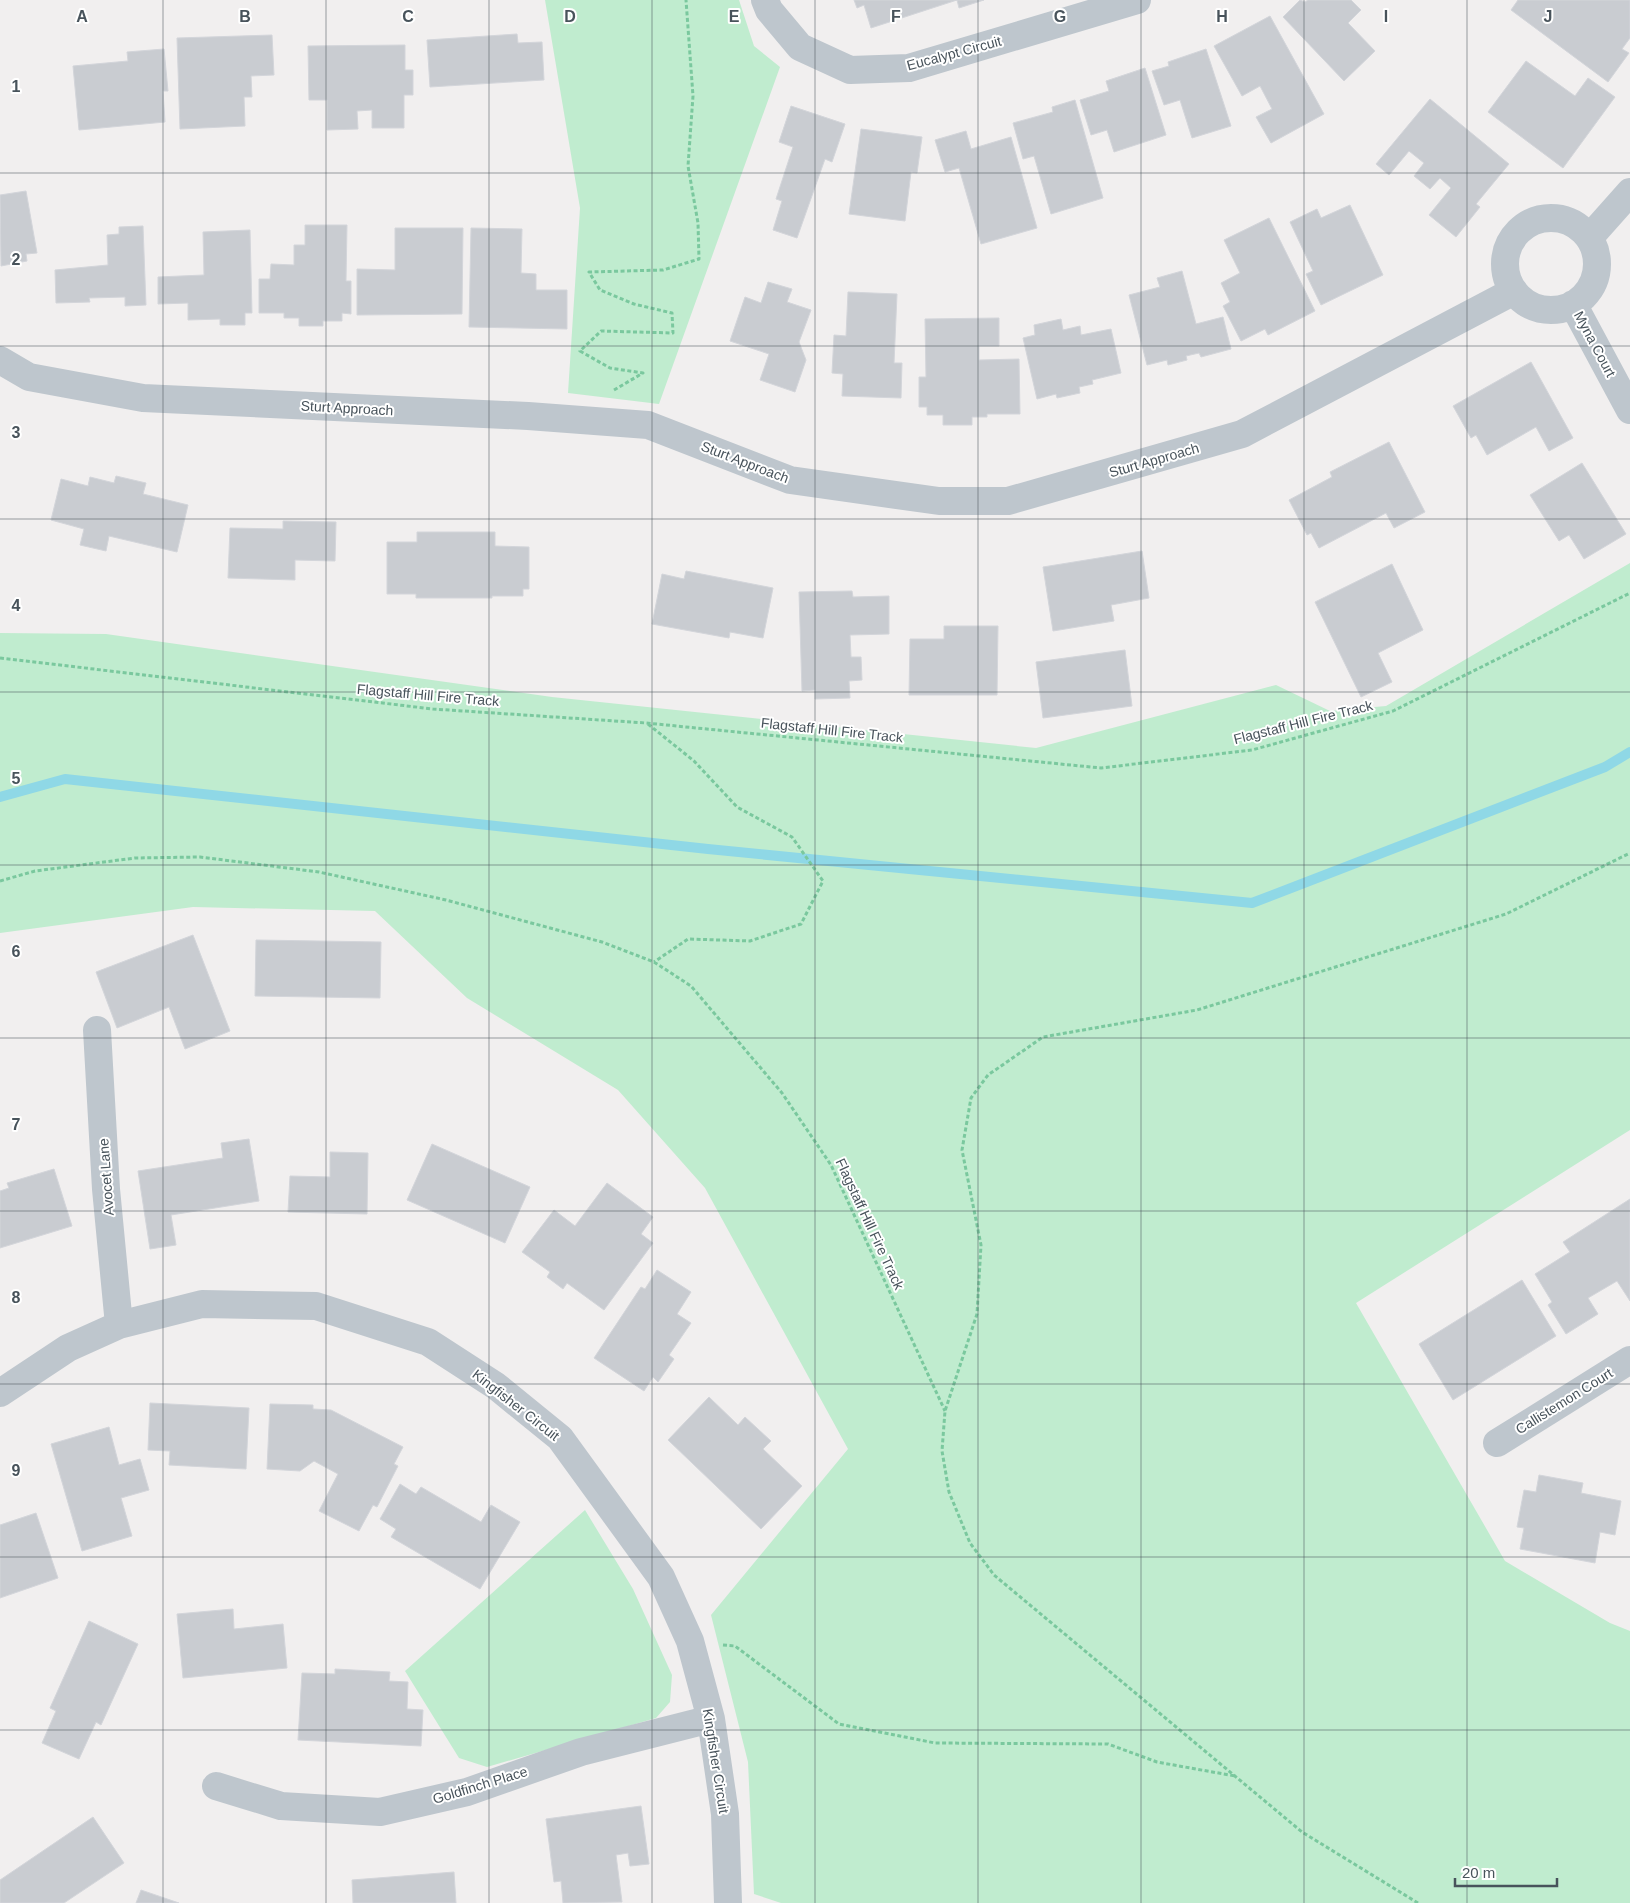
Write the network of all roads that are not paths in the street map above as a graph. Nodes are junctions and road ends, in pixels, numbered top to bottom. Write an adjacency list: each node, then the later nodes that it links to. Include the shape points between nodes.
1 (765, 0): 2 (street, Eucalypt Circuit, via 769,10 800,47 850,70 909,68)
2 (1137, 0)
3 (1630, 192): 4 (street)
4 (1590, 237): 5 (street, via 1579,226 1552,217 1537,219 1524,226 1507,249 1506,271); 6 (street, via 1598,266 1586,294)
5 (1514, 291): 6 (street, via 1524,301 1548,310); 7 (street, Sturt Approach, via 1242,434 1008,501 939,501 790,480 648,425 518,415 143,398 29,377)
6 (1573, 304): 8 (street, Myna Court)
7 (0, 360)
8 (1630, 410)
9 (97, 1030): 10 (street, Avocet Lane, via 106,1190)
10 (119, 1325): 12 (street, Kingfisher Circuit, via 68,1348); 14 (street, Kingfisher Circuit, via 202,1304 316,1306 428,1342 496,1386 560,1438 661,1577 690,1641)
11 (1630, 1360): 13 (street, Callistemon Court)
12 (0, 1393)
13 (1497, 1443)
14 (711, 1718): 15 (street, Goldfinch Place, via 581,1752 467,1792 380,1812 281,1806); 16 (street, Kingfisher Circuit, via 725,1814)
15 (216, 1786)
16 (728, 1903)

